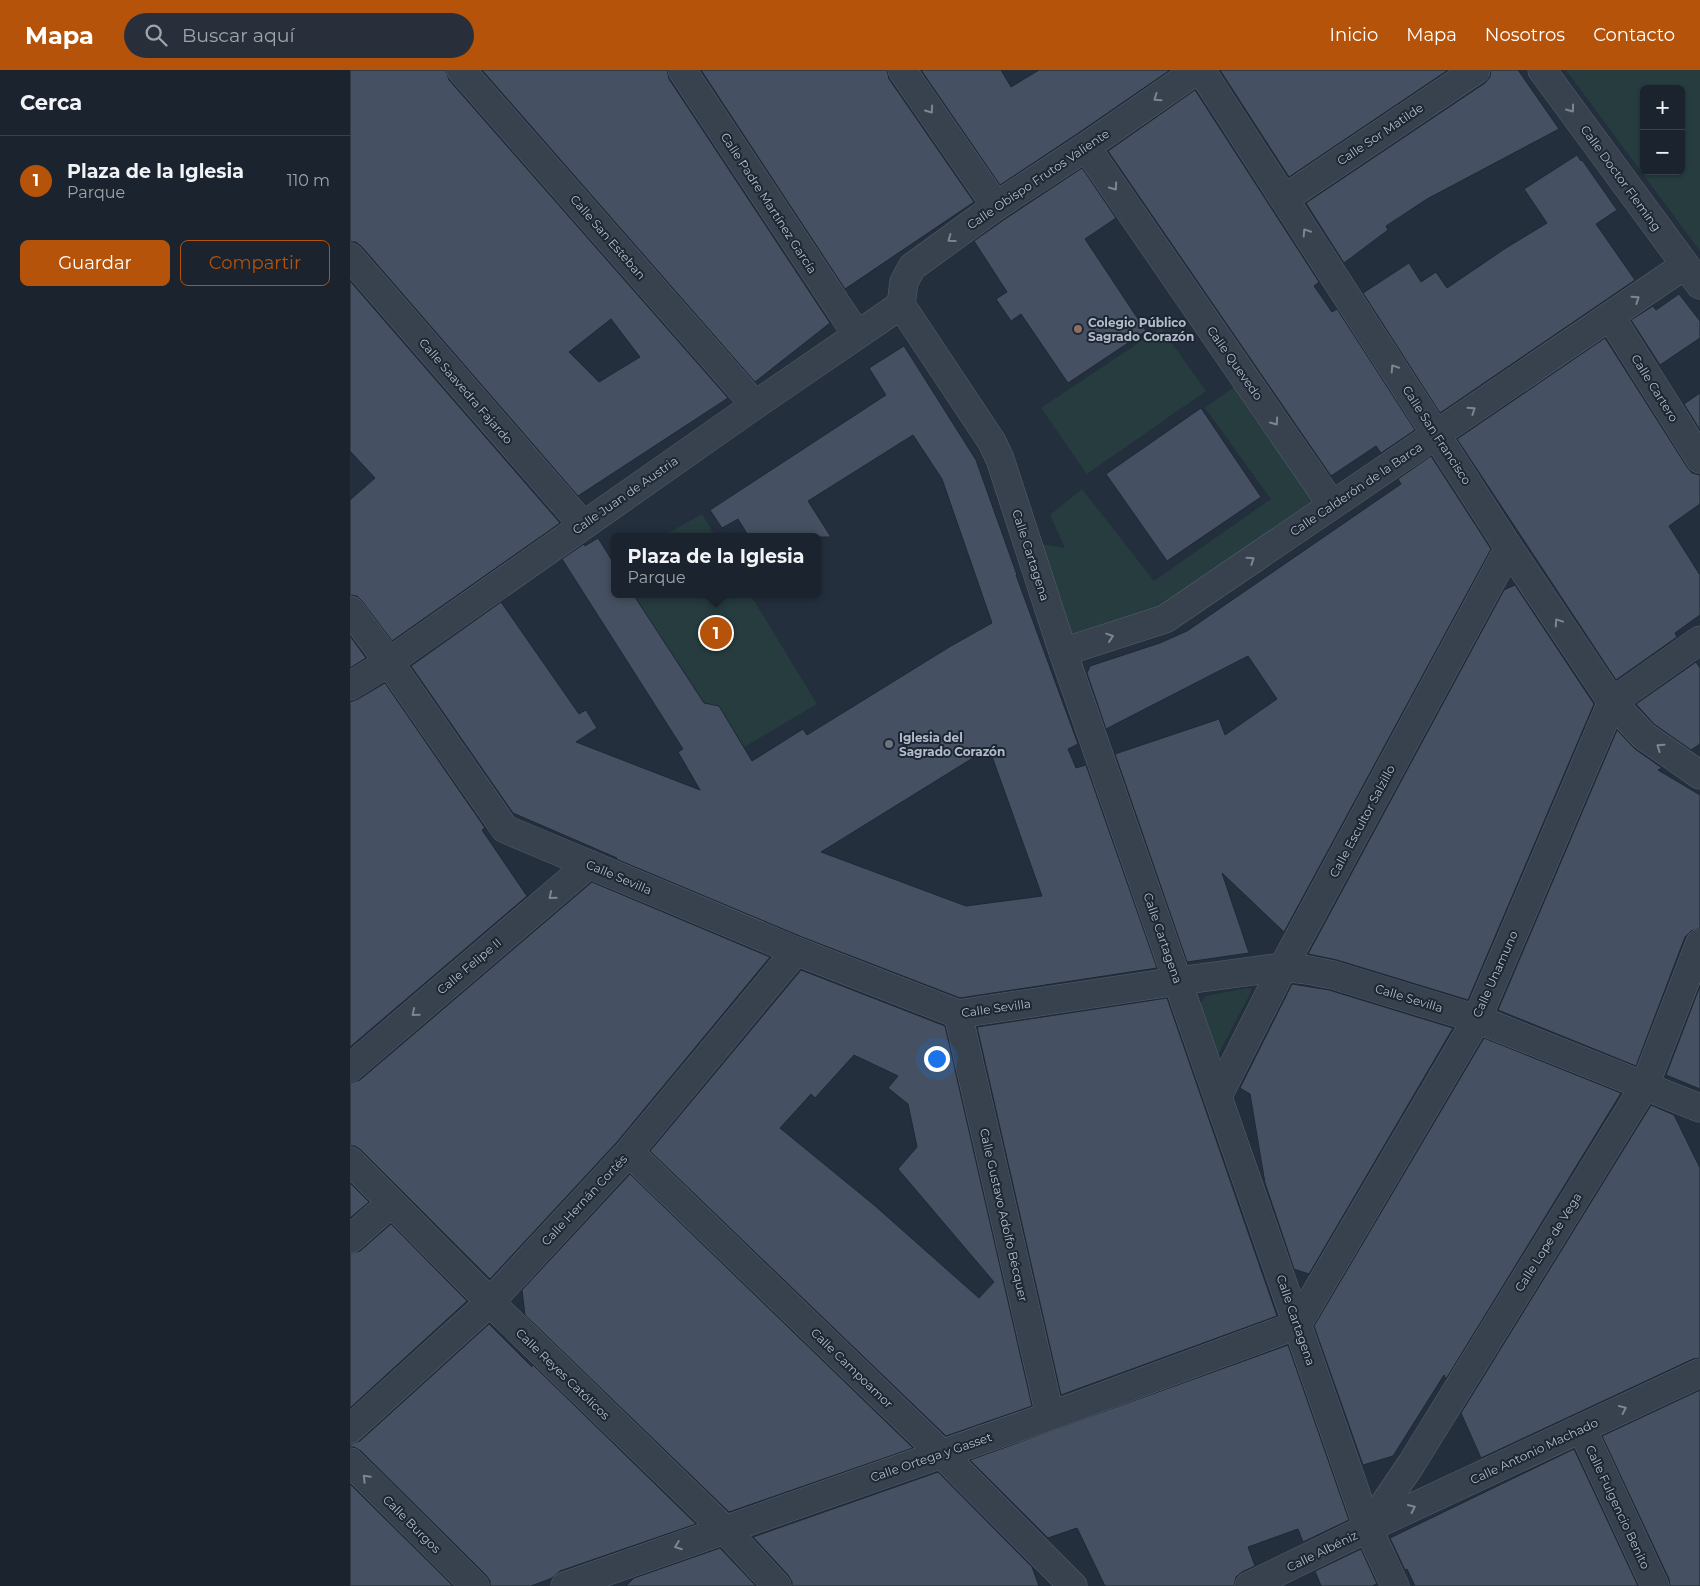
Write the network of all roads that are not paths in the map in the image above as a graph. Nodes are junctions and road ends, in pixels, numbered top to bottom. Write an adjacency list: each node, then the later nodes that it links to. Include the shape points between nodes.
1 (461, 70): 16 (street, Calle San Esteban)
2 (682, 70): 15 (street, Calle Padre Martínez García)
3 (902, 70): 10 (street, one-way to 10)
4 (1197, 70): 8 (street, Calle Obispo Frutos Valiente, one-way to 8)
5 (1201, 70): 9 (street, Calle San Francisco)
6 (1476, 70): 9 (street, Calle Sor Matilde)
7 (1542, 70): 12 (street, Calle Doctor Fleming, one-way to 12)
8 (1086, 147): 10 (street, Calle Obispo Frutos Valiente); 19 (street, Calle Quevedo, one-way to 19)
9 (1284, 199): 17 (street, Calle San Francisco, one-way to 9)
10 (996, 206): 13 (street, Calle Obispo Frutos Valiente, one-way to 13, via 912,267 904,282)
11 (350, 256): 20 (street, Calle Saavedra Fajardo)
12 (1692, 275): 14 (street, Calle Calderón de la Barca, one-way to 12)
13 (901, 305): 15 (street, Calle Juan de Austria); 24 (street, Calle Cartagena, via 1000,459)
14 (1610, 316): 17 (street, Calle Calderón de la Barca, one-way to 14); 18 (street, Calle Cartero)
15 (857, 335): 16 (street, Calle Juan de Austria)
16 (755, 405): 20 (street, Calle Juan de Austria)
17 (1436, 434): 19 (street, Calle Calderón de la Barca); 21 (street, Calle San Francisco)
18 (1700, 459)
19 (1332, 505): 24 (street, Calle Calderón de la Barca, one-way to 19, via 1165,619)
20 (583, 525): 25 (street, Calle Juan de Austria)
21 (1509, 548): 27 (street, Calle San Francisco, one-way to 21); 32 (street, Calle Escultor Salzillo)
22 (350, 610): 25 (street, Calle Sevilla)
23 (1700, 640): 27 (street)
24 (1063, 652): 33 (street, Calle Cartagena)
25 (389, 662): 26 (street, Calle Juan de Austria); 29 (street, Calle Sevilla, via 505,829)
26 (350, 686)
27 (1612, 702): 28 (street, Calle San Francisco, one-way to 27, via 1644,736); 35 (street, Calle Unamuno)
28 (1700, 775)
29 (589, 864): 31 (street, Calle Sevilla); 36 (street, Calle Felipe II, one-way to 36)
30 (1700, 942): 37 (street, Calle Lope de Vega)
31 (796, 951): 34 (street, Calle Sevilla); 40 (street, Calle Hernán Cortés)
32 (1283, 967): 33 (street, Calle Sevilla); 35 (street, Calle Sevilla, via 1333,975); 38 (street, Calle Escultor Salzillo)
33 (1178, 981): 34 (street, Calle Sevilla); 38 (street, Calle Cartagena)
34 (958, 1014): 47 (street, Calle Gustavo Adolfo Bécquer)
35 (1477, 1019): 37 (street, Calle Sevilla); 45 (street, Calle Unamuno)
36 (350, 1068)
37 (1645, 1085): 39 (street, Calle Sevilla); 52 (street, Calle Lope de Vega)
38 (1218, 1096): 45 (street, Calle Cartagena)
39 (1698, 1111)
40 (629, 1152): 44 (street, Calle Hernán Cortés); 50 (street, Calle Campoamor)
41 (350, 1161): 42 (street, Calle Reyes Católicos)
42 (391, 1203): 43 (street); 44 (street, Calle Reyes Católicos)
43 (350, 1238)
44 (490, 1302): 48 (street, Calle Hernán Cortés); 55 (street, Calle Reyes Católicos)
45 (1297, 1325): 47 (street, Calle Ortega y Gasset); 54 (street, Calle Cartagena)
46 (1700, 1373): 49 (street, Calle Antonio Machado, one-way to 46)
47 (1050, 1416): 50 (street, Calle Ortega y Gasset)
48 (350, 1429)
49 (1582, 1429): 53 (street, Calle Antonio Machado); 62 (street, Calle Fulgencio Benito)
50 (941, 1453): 55 (street, Calle Ortega y Gasset); 59 (street, Calle Campoamor)
51 (350, 1462): 56 (street, Calle Burgos, one-way to 51)
52 (1412, 1462): 53 (street); 54 (street, Calle Lope de Vega)
53 (1438, 1496): 54 (street, Calle Antonio Machado, one-way to 53)
54 (1368, 1528): 60 (street, Calle Albéniz); 61 (street, Calle Cartagena)
55 (724, 1529): 57 (street, Calle Ortega y Gasset, one-way to 57); 58 (street, Calle Reyes Católicos)
56 (475, 1586)
57 (565, 1586)
58 (777, 1586)
59 (1073, 1586)
60 (1249, 1586)
61 (1395, 1586)
62 (1655, 1586)

